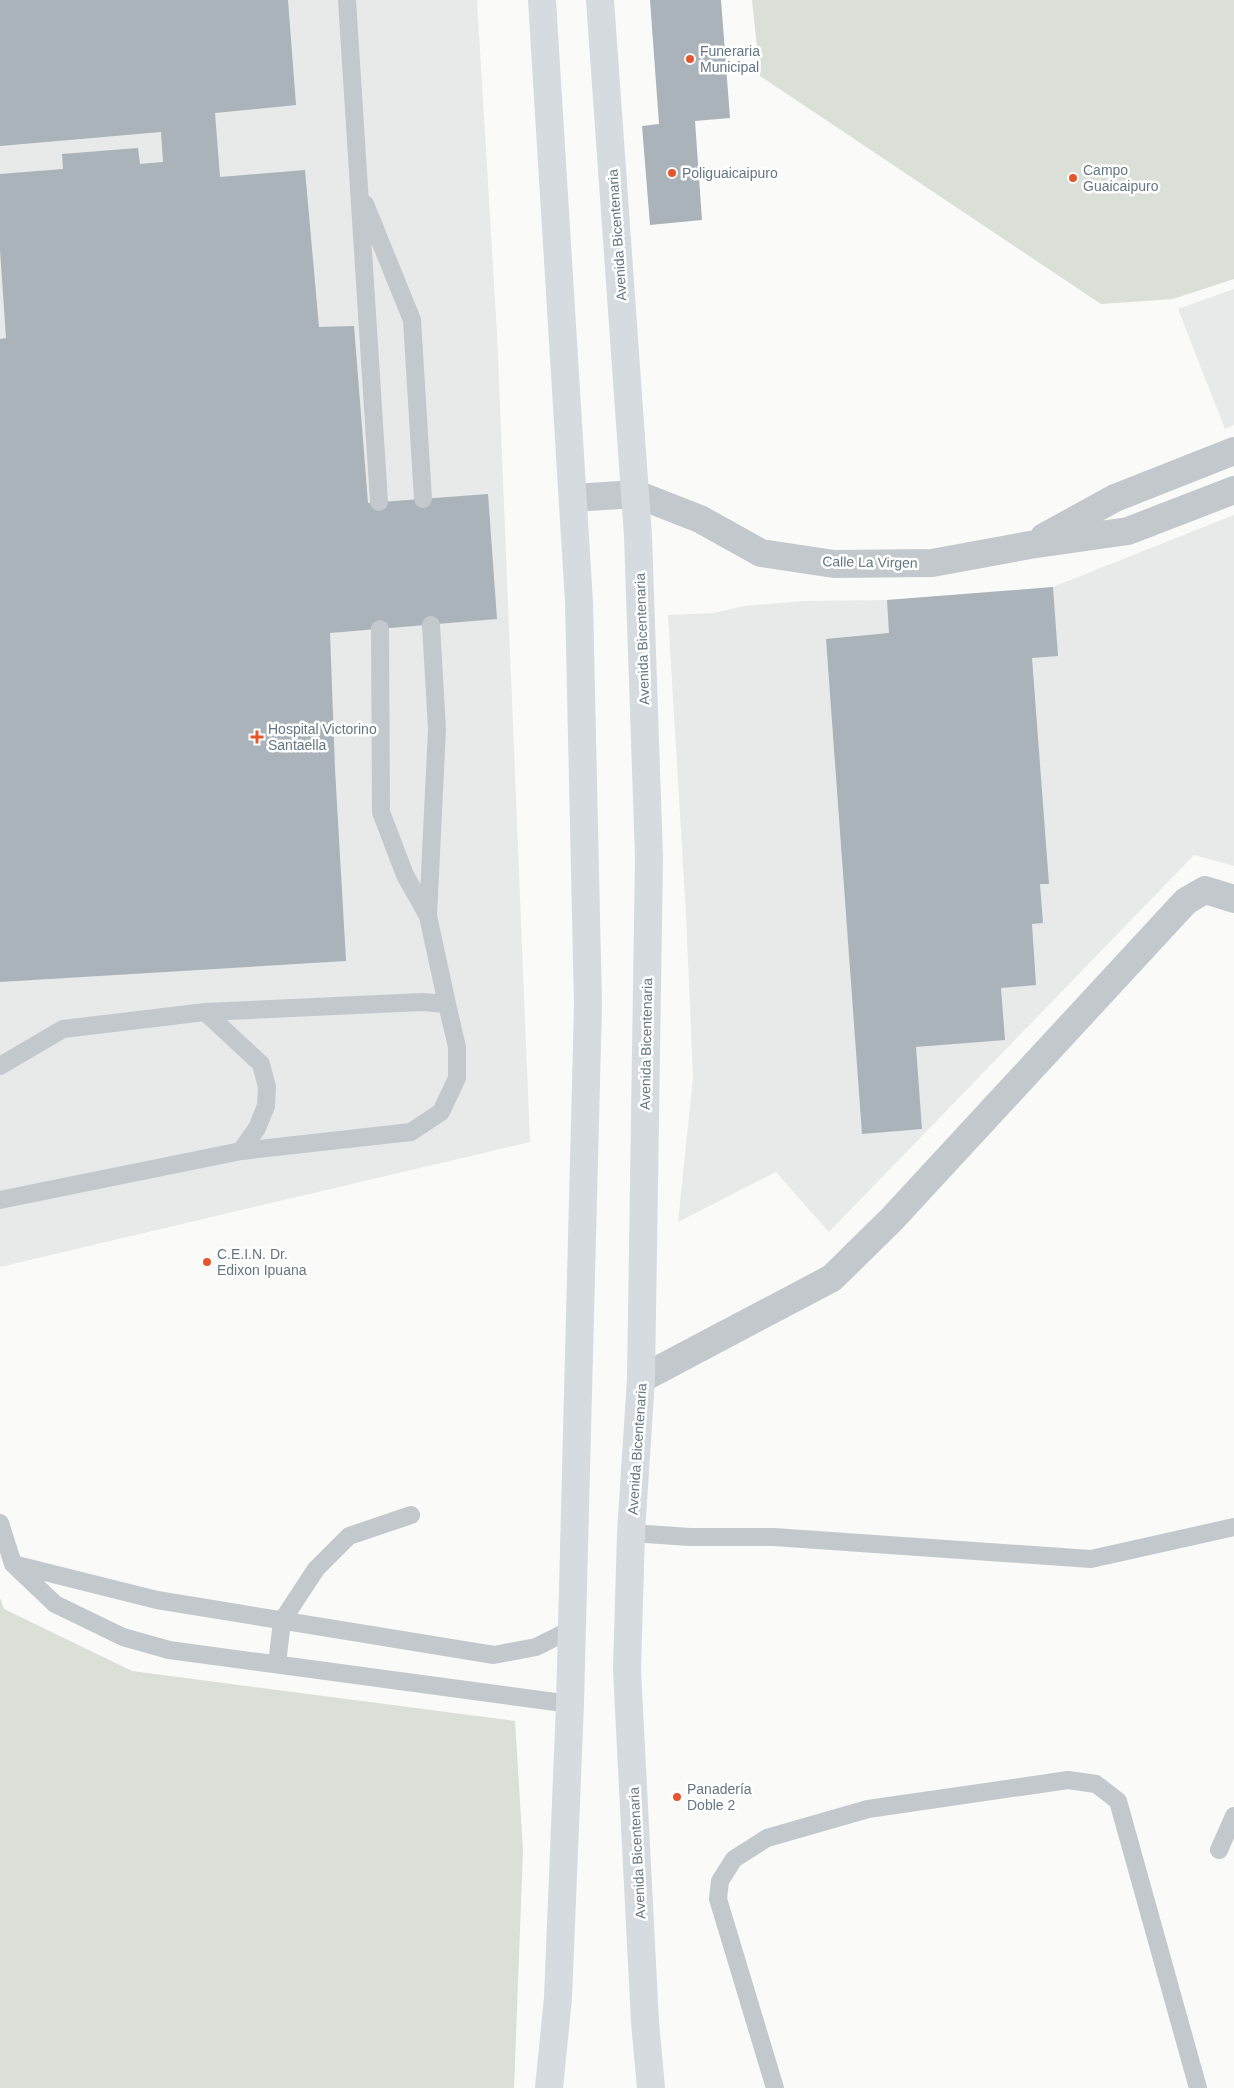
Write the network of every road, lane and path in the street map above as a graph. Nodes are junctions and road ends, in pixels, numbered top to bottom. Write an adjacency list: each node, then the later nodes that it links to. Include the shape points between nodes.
1 (347, 0): 4 (lane)
2 (542, 0): 8 (main road)
3 (600, 0): 7 (main road, Avenida Bicentenaria)
4 (359, 190): 9 (lane, via 412,320); 10 (lane)
5 (1234, 451): 11 (street, Calle La Virgen, via 1115,498)
6 (1234, 490): 11 (street, Calle La Virgen, via 1128,531)
7 (636, 494): 8 (street, Calle La Virgen); 11 (street, Calle La Virgen, via 700,518 761,553 834,564 932,562); 21 (main road, Avenida Bicentenaria, via 649,857)
8 (573, 498): 28 (main road, via 579,602 588,1005)
9 (423, 499)
10 (378, 502)
11 (1030, 545)
12 (431, 625): 15 (lane, via 437,729)
13 (380, 629): 15 (lane, via 381,812 405,875)
14 (1234, 899): 21 (street, via 1205,890 1186,901 892,1218 832,1278)
15 (428, 916): 16 (lane)
16 (448, 1004): 17 (lane, via 422,1002); 19 (lane, via 457,1046 457,1078 441,1112 411,1132)
17 (205, 1012): 18 (lane, via 63,1029); 19 (lane, via 261,1064 267,1087 266,1106 258,1128)
18 (0, 1066)
19 (241, 1151): 20 (lane)
20 (0, 1200)
21 (641, 1379): 25 (main road, Avenida Bicentenaria)
22 (411, 1515): 27 (lane, via 349,1536 316,1569)
23 (0, 1523): 26 (lane)
24 (1234, 1527): 25 (lane, via 1091,1559 774,1537)
25 (631, 1533): 34 (main road, Avenida Bicentenaria, via 627,1670)
26 (13, 1564): 27 (lane, via 157,1600); 29 (lane, via 56,1604 123,1637 169,1650)
27 (282, 1621): 28 (lane, via 494,1655 536,1647); 29 (lane)
28 (572, 1629): 30 (main road)
29 (277, 1664): 30 (lane)
30 (570, 1704): 33 (main road, via 558,1998)
31 (1234, 1816): 32 (lane)
32 (1219, 1850)
33 (549, 2088)
34 (651, 2088)
35 (775, 2088): 36 (lane, via 718,1899 720,1881 734,1859 767,1838 868,1809 1068,1780 1096,1784 1118,1801)
36 (1198, 2088)

